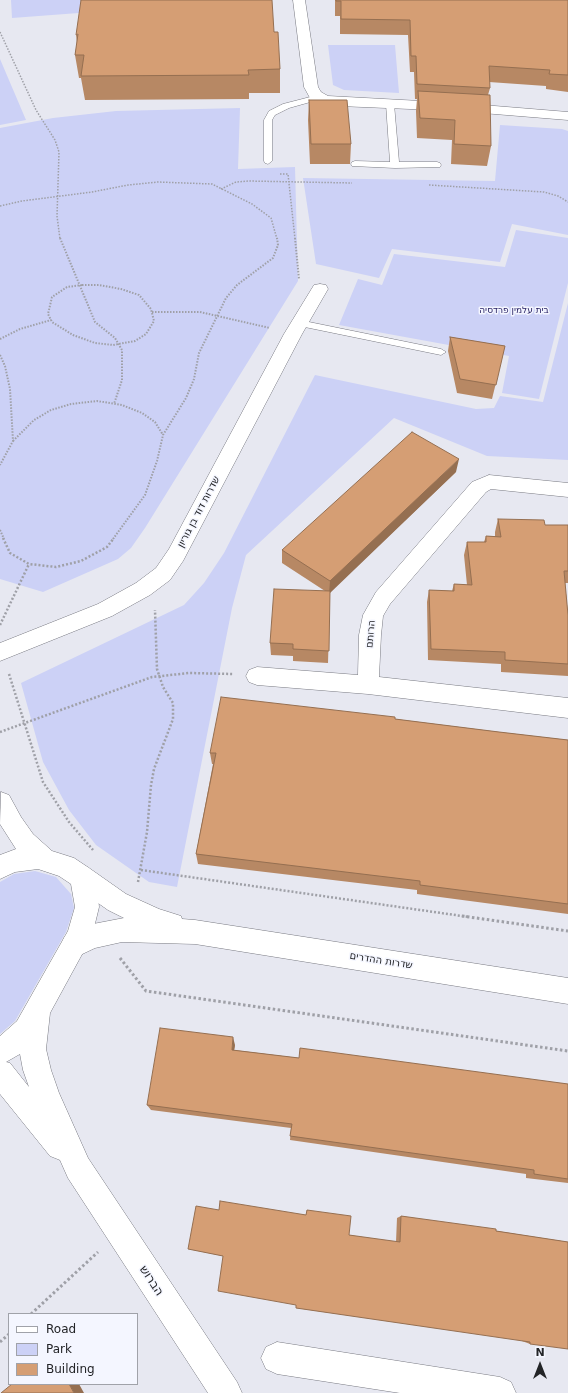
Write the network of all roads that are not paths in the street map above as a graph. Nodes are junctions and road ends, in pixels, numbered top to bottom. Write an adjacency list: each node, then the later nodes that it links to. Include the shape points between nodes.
1 (299, 0): 2 (street, via 311,87)
2 (318, 97): 3 (street, via 339,102); 5 (lane, via 286,106 272,113 268,120)
3 (390, 104): 4 (street); 7 (lane)
4 (568, 116)
5 (268, 161)
6 (355, 164): 7 (lane)
7 (395, 165): 8 (lane)
8 (437, 165)
9 (320, 289): 10 (street, שדרות דוד בן גוריון)
10 (296, 328): 11 (lane); 13 (street, שדרות דוד בן גוריון, via 176,555 163,574 143,589 105,610)
11 (441, 352)
12 (568, 490): 15 (street, הרותם, via 489,482 479,487 382,598 373,615)
13 (1, 652)
14 (257, 676): 15 (street)
15 (368, 685): 16 (street)
16 (568, 708)
17 (0, 809): 18 (street, via 25,842)
18 (44, 860): 19 (street, via 38,858 12,861); 20 (street, שדרות ההדרים, via 65,866)
19 (0, 867)
20 (80, 876): 21 (street, שדרות ההדרים, via 117,902 156,920); 22 (street, via 85,888 87,907 80,936)
21 (195, 932): 22 (street, שדרות ההדרים, via 122,930 93,936); 23 (street, שדרות ההדרים)
22 (74, 945): 24 (street)
23 (568, 991)
24 (37, 1012): 25 (street, via 26,1030); 27 (street, הברוש, via 33,1049 37,1070 46,1097)
25 (0, 1051)
26 (0, 1073): 27 (street, הברוש)
27 (78, 1168): 29 (street, הברוש)
28 (277, 1358): 30 (street)
29 (226, 1393)
30 (500, 1393)

